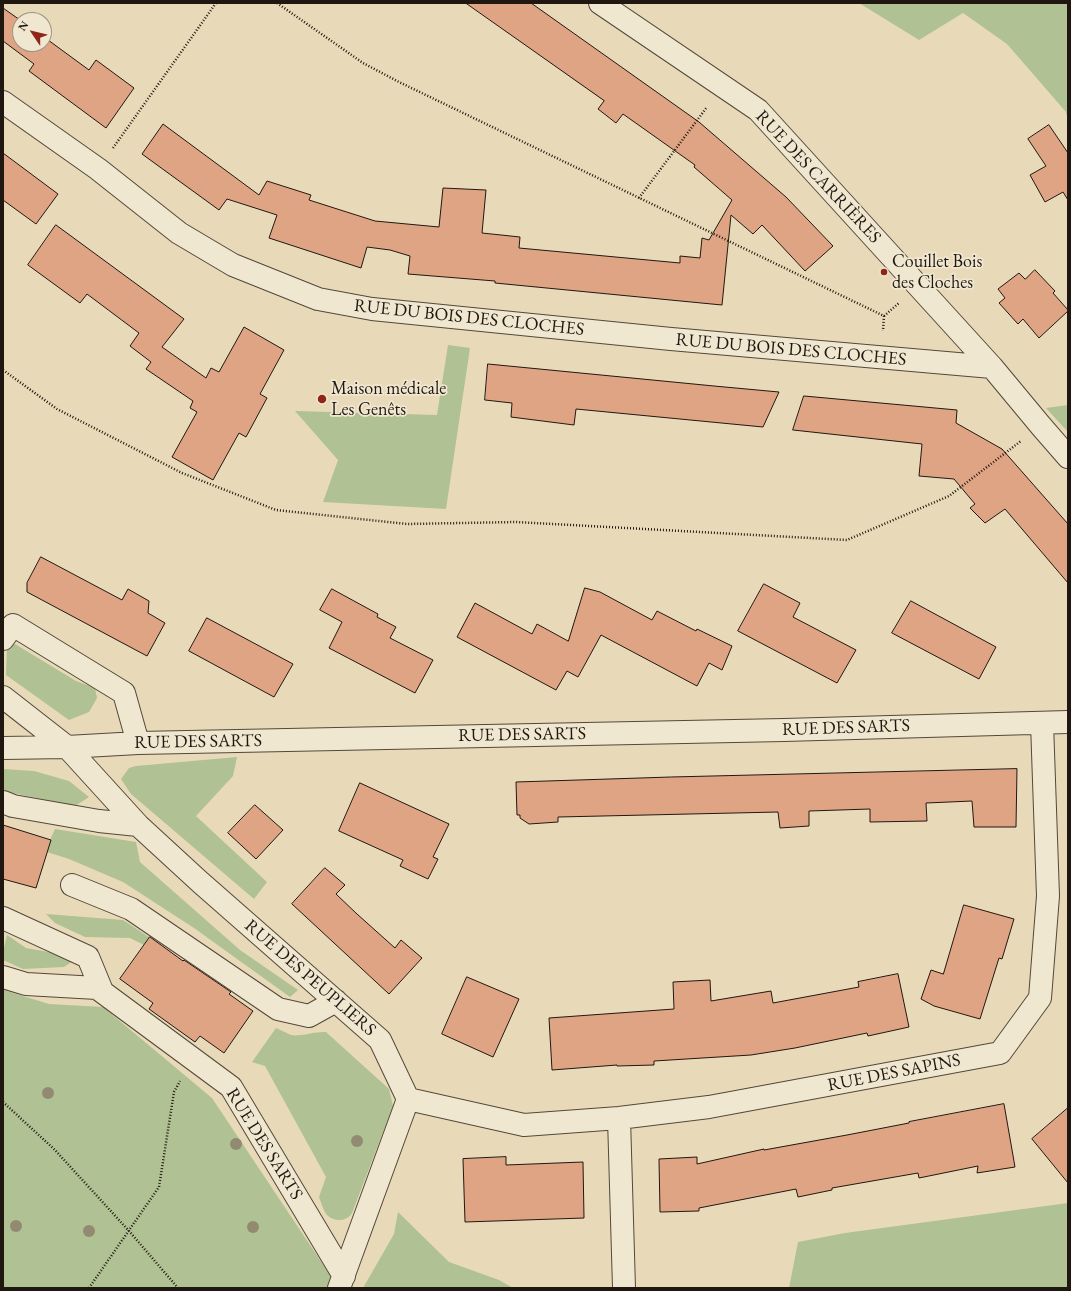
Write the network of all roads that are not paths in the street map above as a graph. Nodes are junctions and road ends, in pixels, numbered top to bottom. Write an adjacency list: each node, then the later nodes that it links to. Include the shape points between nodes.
1 (600, 3): 3 (street, RUE DES CARRIÈRES, via 758,110)
2 (3, 102): 3 (street, RUE DU BOIS DES CLOCHES, via 98,169 179,233 233,265 318,299 372,309)
3 (992, 368): 4 (street, RUE DES CARRIÈRES)
4 (1068, 457)
5 (3, 639): 9 (street, via 13,625 124,693)
6 (3, 697): 10 (street, RUE DES PEUPLIERS)
7 (1068, 722): 8 (street, RUE DES SARTS)
8 (1042, 723): 9 (street, RUE DES SARTS); 20 (street, RUE DES SAPINS, via 1048,896 1040,998 1000,1053 709,1107)
9 (138, 743): 10 (street, RUE DES SARTS)
10 (67, 746): 11 (street, RUE DES SARTS); 13 (street, RUE DES PEUPLIERS)
11 (3, 748)
12 (3, 802): 13 (street, via 99,821)
13 (138, 825): 18 (street, RUE DES PEUPLIERS)
14 (72, 885): 18 (street, via 131,909 278,1009 309,1016)
15 (3, 918): 17 (street, via 88,957)
16 (3, 978): 17 (street, RUE DES SARTS, via 26,984 97,988)
17 (102, 991): 21 (street, RUE DES SARTS, via 231,1087)
18 (336, 1001): 19 (street, RUE DES PEUPLIERS, via 380,1040)
19 (408, 1099): 20 (street, RUE DES SAPINS, via 524,1125); 21 (street)
20 (619, 1118): 22 (street)
21 (342, 1282)
22 (624, 1288)

